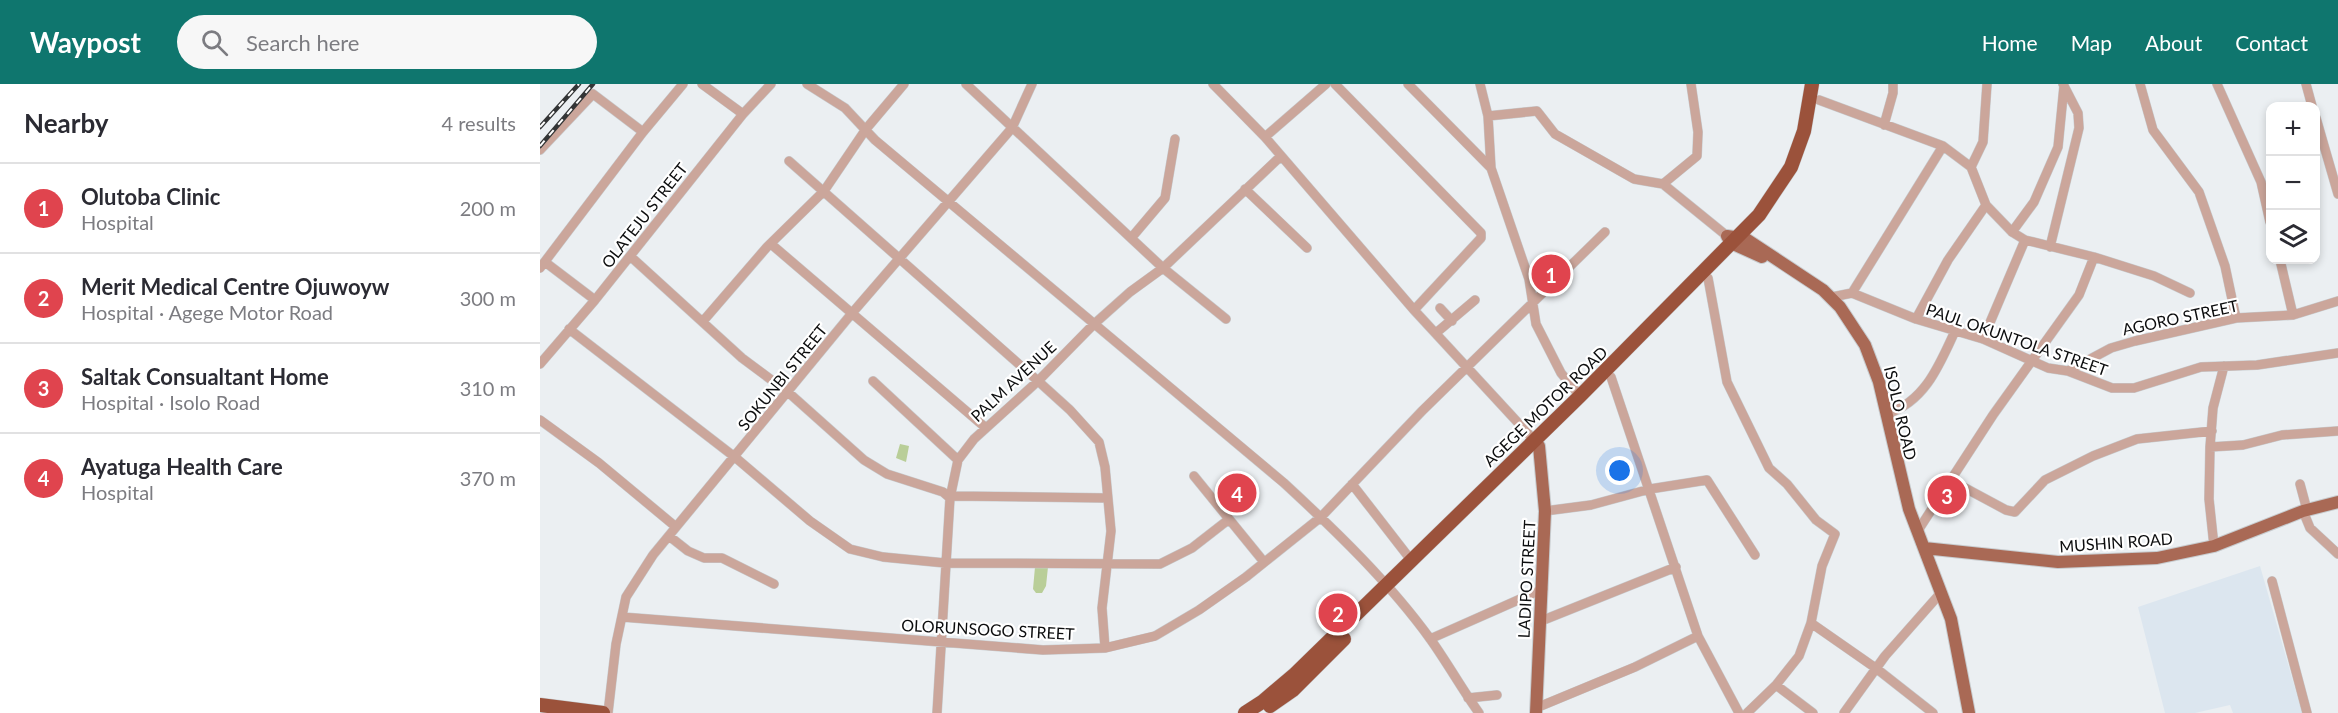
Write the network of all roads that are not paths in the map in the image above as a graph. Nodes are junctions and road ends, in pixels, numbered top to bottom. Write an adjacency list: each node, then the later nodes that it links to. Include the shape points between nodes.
1 (683, 84): 29 (street)
2 (702, 84): 24 (street)
3 (771, 84): 24 (street, OLATEJU STREET)
4 (807, 84): 28 (street, via 845,108)
5 (904, 84): 28 (street)
6 (966, 84): 27 (street)
7 (1032, 84): 27 (street, SOKUNBI STREET)
8 (1213, 84): 31 (street)
9 (1326, 84): 31 (street)
10 (1335, 84): 71 (street, via 1480,232 1481,238)
11 (1408, 84): 40 (street)
12 (1480, 84): 25 (street)
13 (1690, 84): 41 (street, via 1698,132 1697,156)
14 (1812, 84): 52 (highway, AGEGE MOTOR ROAD, via 1804,131 1791,167 1778,191)
15 (1819, 84): 22 (highway, AGEGE MOTOR ROAD)
16 (1893, 84): 26 (street)
17 (1987, 84): 39 (street, via 1983,142)
18 (2140, 84): 74 (street, via 2153,130 2199,192 2225,266)
19 (2217, 84): 47 (street, via 2261,182)
20 (2306, 84): 23 (street)
21 (2063, 85): 34 (street); 36 (street, via 2078,113)
22 (1819, 100): 26 (street); 52 (highway, AGEGE MOTOR ROAD, via 1805,153 1785,193)
23 (2311, 102)
24 (743, 114): 56 (street, OLATEJU STREET)
25 (1488, 116): 40 (street); 41 (street, via 1537,111 1555,134 1567,141 1634,179)
26 (1884, 125): 33 (street)
27 (1012, 128): 45 (street, SOKUNBI STREET); 50 (street)
28 (866, 129): 43 (street); 45 (street)
29 (643, 132): 35 (street, via 593,94); 60 (street)
30 (2320, 132): 44 (street)
31 (1265, 137): 37 (street)
32 (1175, 139): 50 (street, via 1165,198)
33 (1943, 146): 39 (street); 63 (street)
34 (2058, 147): 36 (street); 49 (street, via 2034,202)
35 (540, 150)
36 (2074, 153): 54 (street)
37 (1281, 156): 42 (street, PALM AVENUE); 71 (street)
38 (789, 161): 43 (street)
39 (1971, 167): 46 (street)
40 (1491, 168): 69 (street)
41 (1664, 184): 52 (street)
42 (1245, 189): 55 (street); 61 (street, PALM AVENUE)
43 (824, 191): 53 (street); 58 (street)
44 (2338, 194)
45 (951, 201): 58 (street, SOKUNBI STREET); 79 (street)
46 (1986, 205): 49 (street); 76 (street, via 1948,260)
47 (2268, 210)
48 (1605, 232): 69 (street, OLORUNSOGO STREET)
49 (2012, 232): 51 (street)
50 (1132, 237): 61 (street)
51 (2025, 240): 54 (street); 83 (street)
52 (1737, 241): 62 (highway, AGEGE MOTOR ROAD); 65 (main road, ISOLO ROAD, via 1809,279); 94 (highway, AGEGE MOTOR ROAD); 132 (main road, ISOLO ROAD, via 1803,280 1830,302 1853,334 1873,384 1904,511)
53 (771, 244): 72 (street); 77 (street)
54 (2050, 247): 57 (street)
55 (1307, 248)
56 (630, 256): 66 (street, OLATEJU STREET); 77 (street)
57 (2094, 257): 64 (street, via 2154,276); 85 (street, via 2079,296)
58 (899, 258): 72 (street, SOKUNBI STREET); 92 (street)
59 (2281, 264): 73 (street)
60 (542, 265): 66 (street)
61 (1163, 268): 75 (street); 79 (street, PALM AVENUE)
62 (1708, 278): 90 (highway, AGEGE MOTOR ROAD); 135 (street, via 1727,382 1769,468 1816,520 1835,534 1822,566)
63 (1852, 293): 65 (street); 76 (street, PAUL OKUNTOLA STREET)
64 (2190, 293)
65 (1832, 297): 95 (main road, ISOLO ROAD, via 1865,345)
66 (595, 300): 80 (street, OLATEJU STREET)
67 (1475, 300): 78 (street)
68 (2338, 301): 73 (street, AGORO STREET)
69 (1532, 302): 88 (street, OLORUNSOGO STREET); 94 (street, via 1546,350)
70 (1440, 308): 78 (street)
71 (1414, 310): 82 (street)
72 (853, 312): 93 (street, SOKUNBI STREET); 97 (street)
73 (2293, 315): 74 (street, AGORO STREET)
74 (2236, 318): 89 (street, AGORO STREET, via 2111,348)
75 (1226, 319)
76 (1916, 319): 81 (street, PAUL OKUNTOLA STREET)
77 (704, 320): 93 (street, via 742,358)
78 (1452, 321): 82 (street)
79 (1092, 325): 92 (street, PALM AVENUE); 114 (street)
80 (569, 329): 86 (street, OLATEJU STREET); 102 (street)
81 (1955, 331): 83 (street, PAUL OKUNTOLA STREET); 95 (street, via 1936,372 1921,393 1903,408)
82 (1436, 333): 88 (street)
83 (1983, 339): 85 (street, PAUL OKUNTOLA STREET)
84 (2338, 353): 87 (street, PAUL OKUNTOLA STREET)
85 (2033, 362): 89 (street, PAUL OKUNTOLA STREET); 105 (street, via 1993,415)
86 (540, 364)
87 (2224, 366): 89 (street, PAUL OKUNTOLA STREET, via 2179,372 2134,388 2112,388); 98 (street, via 2213,408)
88 (1467, 367): 100 (street); 106 (street, OLORUNSOGO STREET)
89 (2068, 371)
90 (1611, 377): 100 (highway, AGEGE MOTOR ROAD); 108 (street)
91 (873, 381): 103 (street)
92 (1038, 381): 97 (street, PALM AVENUE); 110 (street, via 1099,442)
93 (789, 393): 102 (street, SOKUNBI STREET); 109 (street, via 864,460 887,474)
94 (1580, 396): 100 (highway, AGEGE MOTOR ROAD)
95 (1887, 414): 117 (main road, ISOLO ROAD, via 1901,482)
96 (540, 420): 116 (street)
97 (986, 428): 103 (street, PALM AVENUE)
98 (2212, 431): 101 (street); 105 (street, via 2137,439 2093,456 2045,480 2015,512)
99 (2338, 431): 101 (street)
100 (1536, 443): 113 (main road, LADIPO STREET); 123 (highway, AGEGE MOTOR ROAD); 130 (highway, AGEGE MOTOR ROAD)
101 (2210, 447): 119 (street, via 2209,499)
102 (736, 458): 116 (street, SOKUNBI STREET); 125 (street, via 810,521 850,549 883,557)
103 (958, 459): 109 (street, PALM AVENUE)
104 (1194, 476): 115 (street)
105 (1952, 481): 117 (street)
106 (1352, 484): 114 (street, OLORUNSOGO STREET); 123 (street)
107 (2300, 484): 112 (street)
108 (1650, 489): 113 (street, via 1591,505); 122 (street, via 1707,480); 127 (street)
109 (950, 497): 110 (street); 125 (street, PALM AVENUE)
110 (1107, 498): 126 (street, via 1111,531)
111 (2338, 502): 112 (main road, MUSHIN ROAD)
112 (2305, 510): 119 (main road, MUSHIN ROAD); 121 (street, via 2310,528)
113 (1545, 511): 131 (main road, LADIPO STREET)
114 (1321, 517): 124 (street, OLORUNSOGO STREET); 130 (street)
115 (1227, 520): 124 (street); 126 (street, via 1192,548 1160,564)
116 (676, 527): 118 (street, SOKUNBI STREET)
117 (1917, 532): 120 (main road, ISOLO ROAD)
118 (669, 536): 129 (street, via 688,551 704,558 722,558); 133 (street, SOKUNBI STREET, via 626,597)
119 (2214, 546): 120 (main road, MUSHIN ROAD, via 2157,558 2058,562)
120 (1924, 548): 158 (main road, ISOLO ROAD, via 1951,619)
121 (2338, 554)
122 (1755, 555)
123 (1411, 560): 130 (highway, AGEGE MOTOR ROAD)
124 (1264, 562): 139 (street, OLORUNSOGO STREET, via 1171,629)
125 (945, 563): 126 (street); 138 (street, PALM AVENUE)
126 (1108, 564): 139 (street, via 1102,608)
127 (1676, 567): 134 (street); 136 (street)
128 (2272, 581): 159 (street)
129 (774, 584)
130 (1388, 589): 137 (street); 149 (highway, AGEGE MOTOR ROAD, via 1295,674); 150 (highway, AGEGE MOTOR ROAD, via 1293,690)
131 (1543, 589): 134 (main road, LADIPO STREET); 137 (street)
132 (1938, 596): 140 (street); 157 (main road, ISOLO ROAD, via 1948,628)
133 (622, 617): 138 (street, OLORUNSOGO STREET); 147 (street, SOKUNBI STREET)
134 (1540, 621): 145 (main road, LADIPO STREET)
135 (1811, 623): 140 (street); 141 (street, via 1799,656)
136 (1698, 636): 145 (street); 152 (street)
137 (1430, 639): 143 (street)
138 (940, 642): 139 (street, OLORUNSOGO STREET, via 1043,650); 148 (street, PALM AVENUE)
139 (1105, 648)
140 (1877, 669): 155 (street); 156 (street)
141 (1776, 685): 153 (street); 154 (street)
142 (1497, 695): 143 (street)
143 (1468, 698): 151 (street)
144 (540, 705): 146 (highway)
145 (1536, 711)
146 (603, 713)
147 (608, 713)
148 (937, 713)
149 (1245, 713)
150 (1261, 713)
151 (1479, 713)
152 (1739, 713)
153 (1747, 713)
154 (1813, 713)
155 (1844, 713)
156 (1933, 713)
157 (1963, 713)
158 (1969, 713)
159 (2307, 713)

